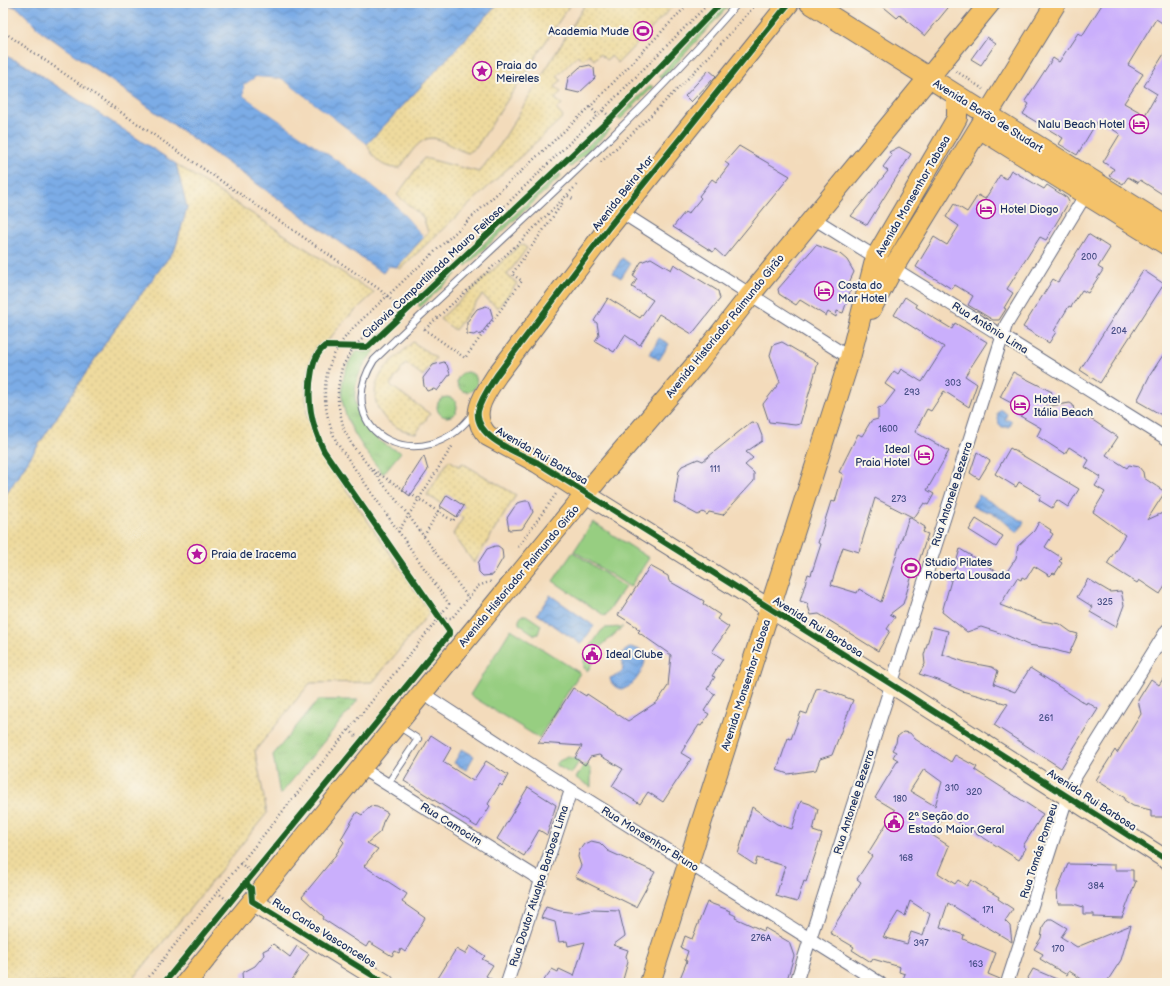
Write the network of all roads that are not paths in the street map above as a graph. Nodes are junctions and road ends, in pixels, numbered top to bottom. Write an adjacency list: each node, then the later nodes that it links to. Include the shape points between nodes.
1 (738, 3): 19 (lane, Avenida Beira Mar, via 662,87 374,360 366,372 361,395 362,408 369,423 378,433 392,443 418,448 458,430)
2 (789, 3): 10 (main road, Avenida Beira Mar)
3 (810, 3): 6 (main road, Avenida Barão de Studart)
4 (990, 3): 6 (main road, Avenida Historiador Raimundo Girão)
5 (1056, 3): 8 (main road, Avenida Monsenhor Tabosa)
6 (928, 78): 7 (main road, Avenida Barão de Studart); 11 (main road, Avenida Historiador Raimundo Girão)
7 (958, 97): 8 (main road, Avenida Barão de Studart); 14 (main road, Avenida Monsenhor Tabosa, via 957,118 952,128)
8 (983, 122): 9 (main road, Avenida Barão de Studart); 15 (main road, Avenida Monsenhor Tabosa)
9 (1090, 188): 12 (main road, Avenida Barão de Studart); 13 (main road, Avenida Barão de Studart); 17 (street, Rua Antonele Bezerra, via 1007,322)
10 (621, 212): 16 (street); 19 (main road, Avenida Beira Mar, via 497,375)
11 (813, 218): 14 (street, Rua Antônio Lima); 16 (main road, Avenida Historiador Raimundo Girão)
12 (1167, 227)
13 (1167, 245)
14 (876, 257): 15 (street, Rua Antônio Lima); 18 (main road, Avenida Monsenhor Tabosa)
15 (894, 268): 17 (street, Rua Antônio Lima); 18 (main road, Avenida Monsenhor Tabosa, via 874,302)
16 (751, 294): 18 (street); 21 (main road, Avenida Historiador Raimundo Girão, via 697,363)
17 (1003, 335): 20 (street, Rua Antônio Lima); 24 (street, Rua Antonele Bezerra)
18 (853, 350): 22 (main road, Avenida Monsenhor Tabosa)
19 (481, 402): 21 (main road, Avenida Rui Barbosa, via 478,421 488,436 538,463)
20 (1167, 439)
21 (586, 494): 22 (main road, Avenida Rui Barbosa); 25 (main road, Avenida Historiador Raimundo Girão)
22 (770, 609): 24 (main road, Avenida Rui Barbosa); 32 (main road, Avenida Monsenhor Tabosa)
23 (1167, 630): 30 (street, Rua Tomás Pompeu, via 1072,782)
24 (891, 684): 30 (main road, Avenida Rui Barbosa); 35 (street, Rua Antonele Bezerra)
25 (422, 693): 26 (main road, Avenida Historiador Raimundo Girão); 29 (street, Rua Monsenhor Bruno)
26 (396, 724): 27 (main road, Avenida Historiador Raimundo Girão); 28 (lane, via 418,739)
27 (361, 768): 28 (street, Rua Camocim); 34 (main road, Avenida Historiador Raimundo Girão)
28 (387, 785): 33 (street, Rua Camocim)
29 (571, 790): 32 (street, Rua Monsenhor Bruno); 33 (street, Rua Doutor Atualpa Barbosa Lima)
30 (1067, 795): 31 (main road, Avenida Rui Barbosa); 42 (street, Rua Tomás Pompeu)
31 (1167, 860)
32 (689, 863): 35 (street, Rua Monsenhor Bruno); 39 (main road, Avenida Monsenhor Tabosa)
33 (541, 880): 38 (street, Rua Doutor Atualpa Barbosa Lima)
34 (243, 899): 36 (main road, Avenida Historiador Raimundo Girão); 37 (main road, Rua Carlos Vasconcelos)
35 (810, 938): 40 (street, Rua Antonele Bezerra); 41 (street, Rua Monsenhor Bruno)
36 (186, 983)
37 (385, 983)
38 (507, 983)
39 (650, 983)
40 (796, 983)
41 (880, 983)
42 (1007, 983)

